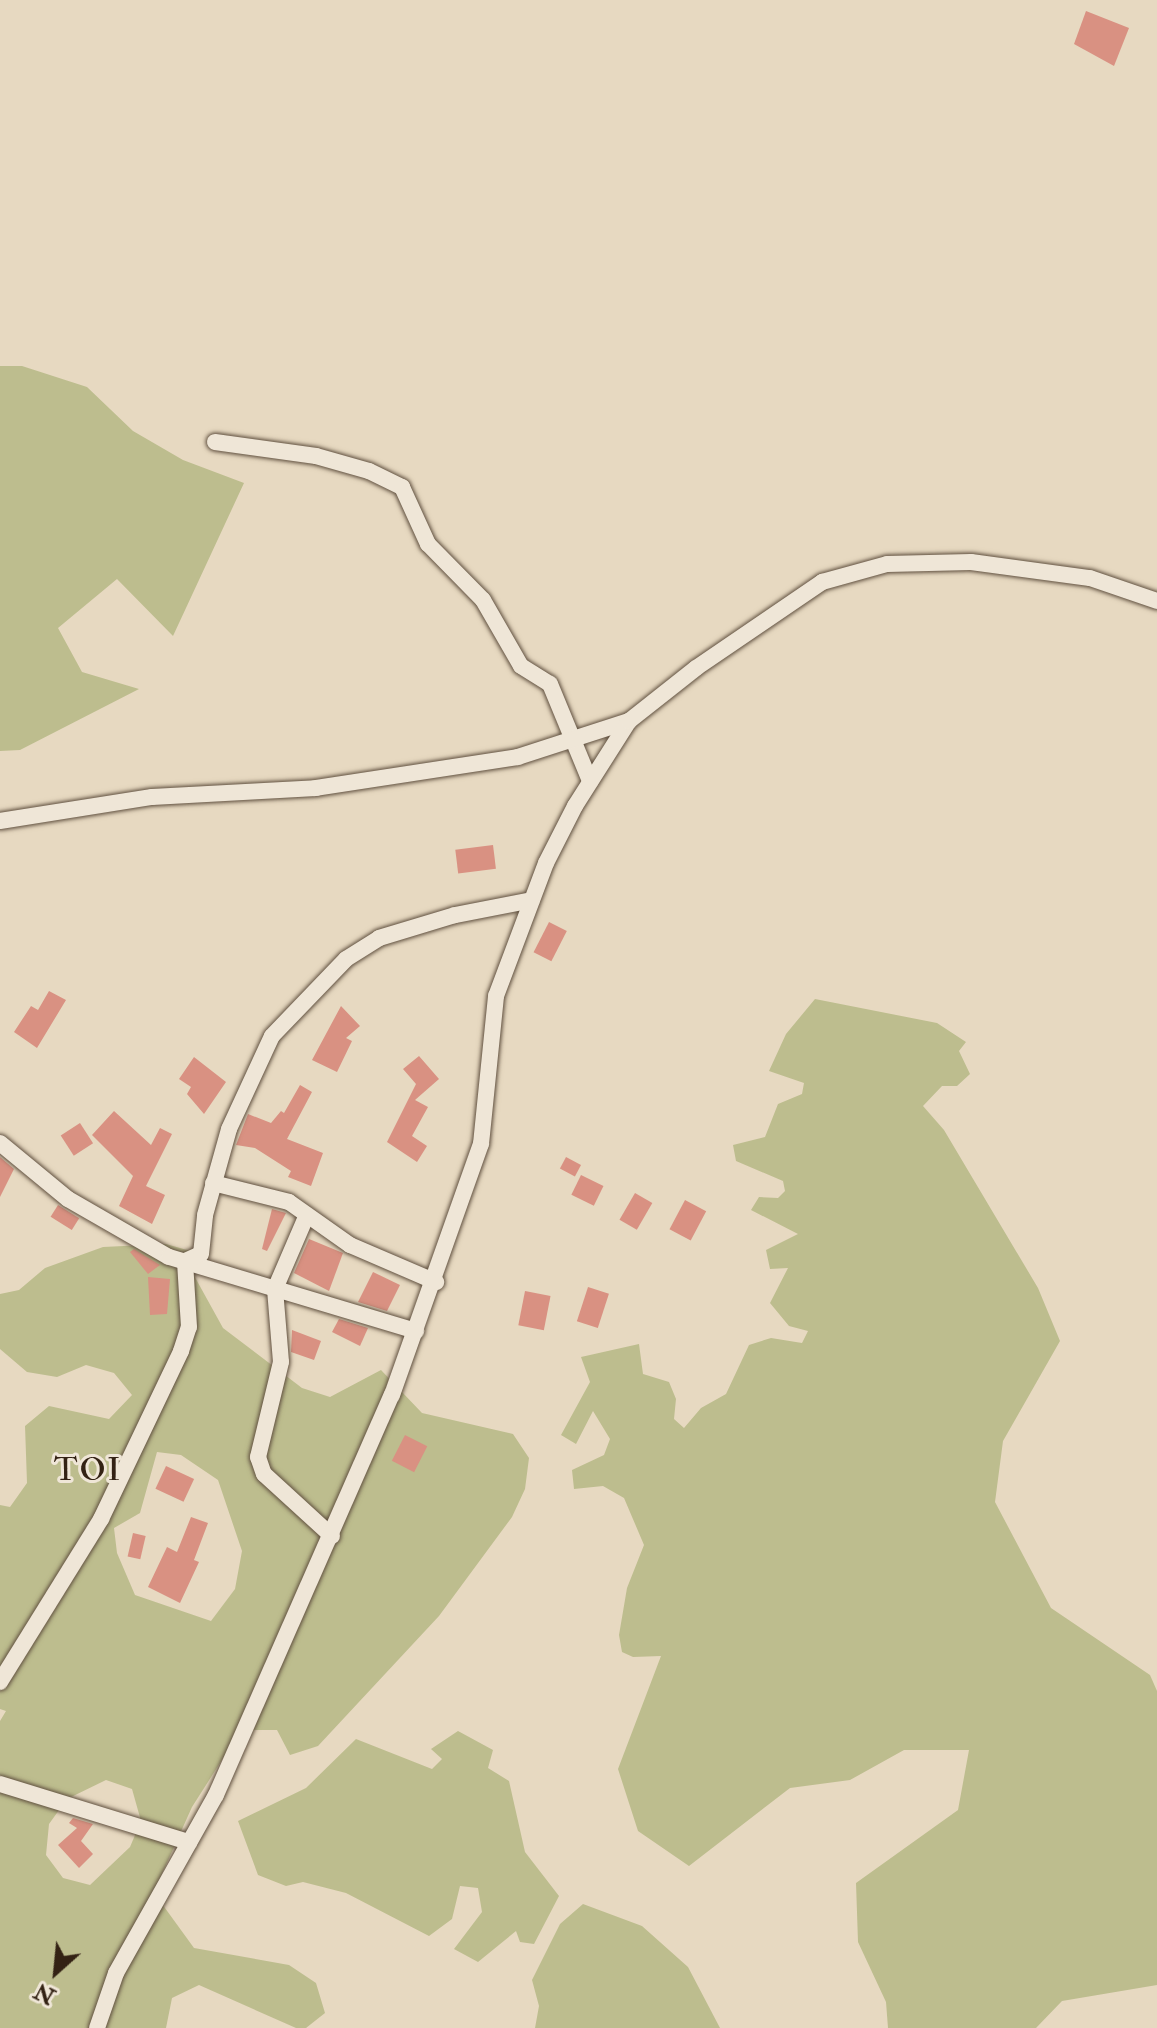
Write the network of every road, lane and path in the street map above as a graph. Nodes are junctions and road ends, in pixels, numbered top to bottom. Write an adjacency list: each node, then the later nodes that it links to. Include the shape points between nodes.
1 (215, 442): 4 (street, via 316,456 402,487 428,544 483,600 521,666 550,684 562,722)
2 (1157, 601): 3 (street, via 1090,578 971,562 887,564 822,582)
3 (629, 721): 4 (street); 5 (street)
4 (575, 740): 5 (street); 6 (street, via 518,757 316,788 152,797)
5 (590, 781): 7 (street)
6 (0, 821)
7 (532, 900): 9 (street, via 397,932 346,959 289,1016 259,1058); 12 (street, via 496,996 487,1119)
8 (0, 1143): 11 (street, via 75,1204)
9 (213, 1183): 10 (street, via 265,1193); 11 (street, via 201,1254)
10 (306, 1217): 12 (street, via 350,1245); 13 (street)
11 (185, 1261): 13 (street); 16 (street, via 189,1327 181,1351 101,1519)
12 (436, 1282): 14 (street)
13 (275, 1289): 14 (street); 15 (street, via 281,1362 259,1466)
14 (416, 1331): 15 (street)
15 (332, 1536): 18 (street, via 216,1795)
16 (0, 1682)
17 (0, 1784): 18 (street)
18 (189, 1842): 19 (street, via 116,1973)
19 (97, 2028)

